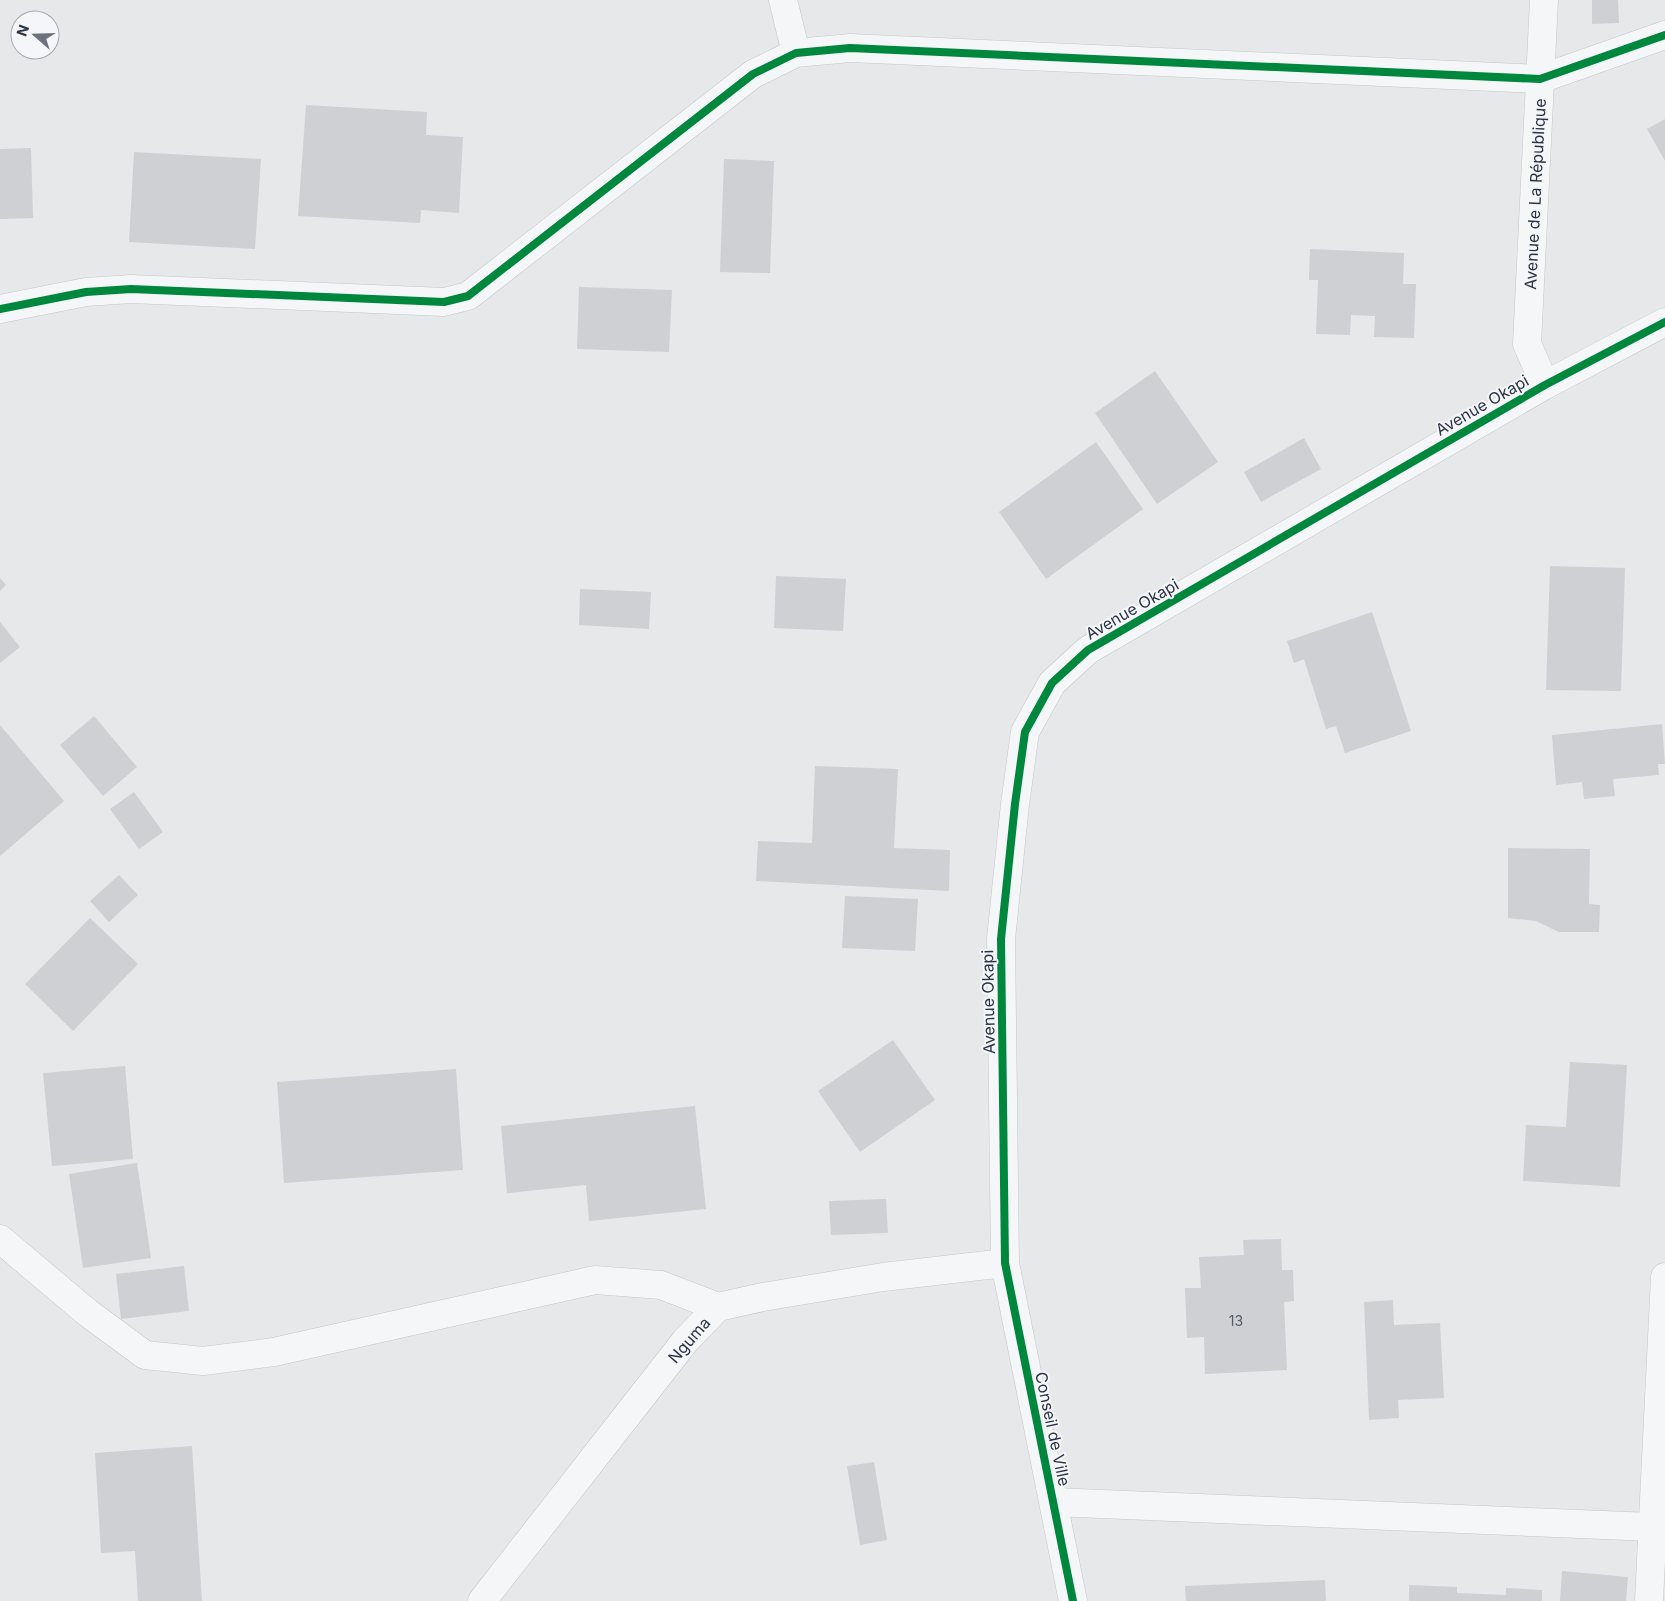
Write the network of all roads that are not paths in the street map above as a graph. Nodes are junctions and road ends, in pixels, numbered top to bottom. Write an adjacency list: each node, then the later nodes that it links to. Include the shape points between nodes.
1 (783, 0): 4 (street)
2 (1544, 0): 5 (street, Avenue de La République)
3 (1665, 35): 5 (street)
4 (796, 53): 5 (street, via 850,48); 6 (street, via 753,74 468,296 444,302 131,289 86,292)
5 (1540, 79): 8 (street, Avenue de La République, via 1528,344)
6 (0, 309)
7 (1665, 322): 8 (street, Avenue Okapi)
8 (1545, 385): 10 (street, Avenue Okapi, via 1088,650 1052,683 1025,732 1001,939)
9 (0, 1239): 12 (street, via 88,1313 145,1355 203,1361 274,1352 595,1280 662,1285)
10 (1005, 1263): 12 (street, Nguma, via 883,1277); 13 (street, Conseil de Ville)
11 (1665, 1277): 14 (street)
12 (718, 1307): 16 (street, Nguma, via 686,1340)
13 (1054, 1502): 14 (street); 17 (street, Conseil de Ville)
14 (1652, 1527): 15 (street)
15 (1658, 1554): 18 (street)
16 (482, 1601)
17 (1074, 1601)
18 (1649, 1601)

